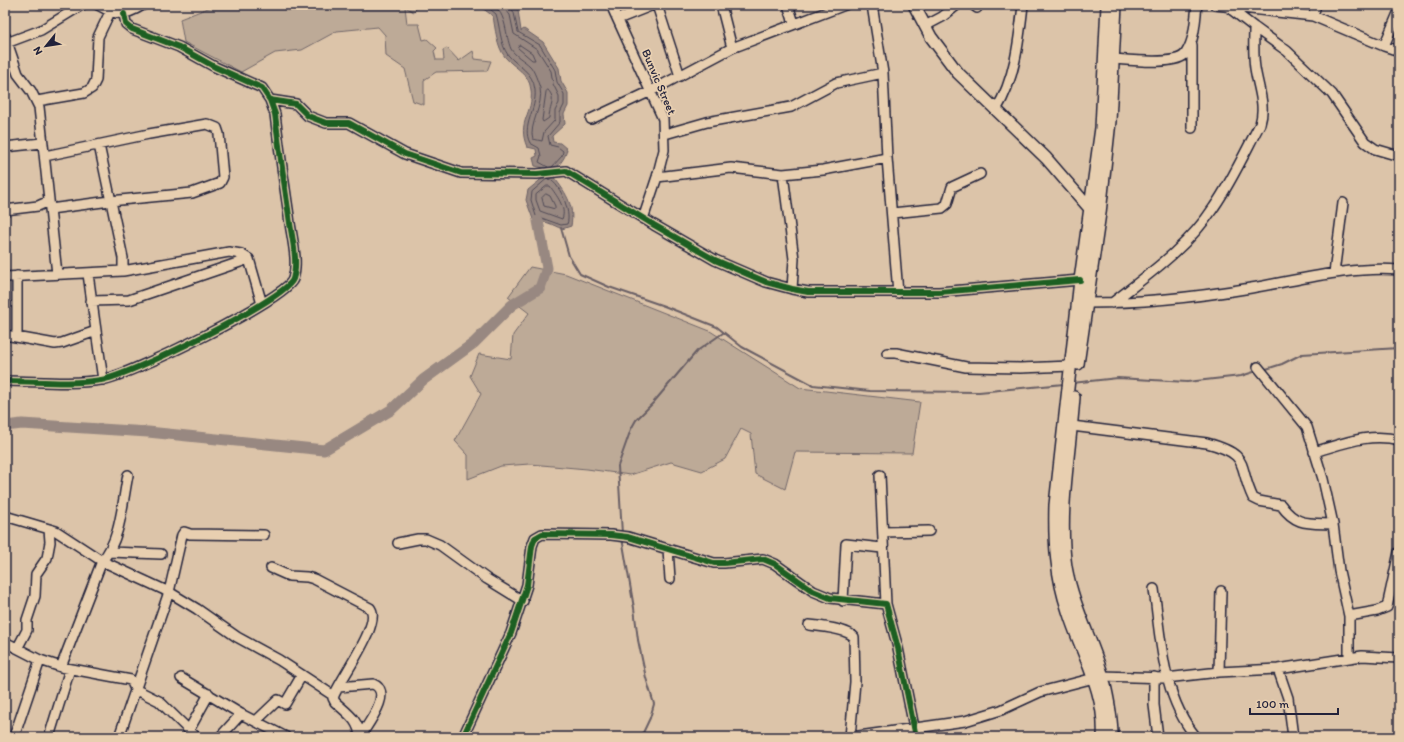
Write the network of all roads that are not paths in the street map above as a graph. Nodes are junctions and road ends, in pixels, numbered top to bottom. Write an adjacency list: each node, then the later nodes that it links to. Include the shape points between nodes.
1 (82, 5): 29 (street, via 41,30)
2 (98, 5): 22 (street)
3 (143, 5): 23 (street)
4 (611, 5): 25 (street, Bunvic Street)
5 (653, 5): 25 (street)
6 (656, 5): 36 (street)
7 (721, 5): 32 (street)
8 (788, 5): 26 (street)
9 (845, 5): 26 (street)
10 (872, 5): 35 (street)
11 (914, 5): 27 (main road)
12 (957, 5): 27 (street)
13 (1023, 5): 40 (street, via 1019,43 1007,89)
14 (1107, 5): 57 (main road)
15 (1116, 5): 34 (main road)
16 (1197, 5): 30 (street)
17 (1215, 5): 19 (street)
18 (1316, 5): 24 (street)
19 (1228, 7): 20 (street); 28 (street)
20 (1260, 7): 24 (street)
21 (1399, 11): 31 (street)
22 (110, 12): 23 (street); 39 (street, via 98,37 96,80 92,88 84,93)
23 (124, 14): 38 (street, via 126,24 132,29 179,47 262,88)
24 (1313, 16): 31 (street)
25 (618, 19): 37 (street, Bunvic Street)
26 (794, 23): 32 (street)
27 (926, 26): 40 (main road, via 958,73)
28 (1254, 27): 48 (street, via 1287,51 1328,90 1365,142 1375,149); 73 (street, via 1254,66 1263,114 1260,124 1203,222 1168,260)
29 (7, 39): 39 (street, via 18,74)
30 (1192, 42): 34 (street, via 1186,55 1177,60 1145,62); 42 (street)
31 (1384, 46): 33 (street)
32 (732, 48): 36 (street)
33 (1399, 51)
34 (1114, 59): 57 (main road, via 1110,121)
35 (883, 74): 43 (street, via 836,83 791,107 707,122); 49 (street)
36 (680, 76): 37 (street)
37 (651, 91): 41 (street); 43 (street, Bunvic Street, via 663,119)
38 (270, 100): 59 (street, via 296,104 308,116 326,123 349,123 406,154 461,173 537,174 561,171); 74 (street, via 275,114 294,263 292,280 288,286)
39 (37, 101): 44 (street)
40 (996, 110): 57 (main road)
41 (591, 119)
42 (1192, 128)
43 (665, 134): 52 (street, Bunvic Street, via 664,150)
44 (42, 143): 46 (street); 47 (street)
45 (99, 145): 47 (street); 53 (street); 53 (street, via 207,124 217,128 219,134 223,177 220,183 192,193)
46 (5, 147)
47 (44, 156): 55 (street)
48 (1399, 156)
49 (887, 158): 50 (street, via 824,170); 58 (street)
50 (782, 174): 52 (street, via 731,168); 69 (street, via 793,252)
51 (980, 174): 58 (street, via 952,187 947,204 942,208)
52 (657, 176): 59 (street, Bunvic Street)
53 (110, 201): 55 (street); 62 (street, via 123,258)
54 (1343, 203): 63 (street)
55 (50, 205): 56 (street); 64 (street)
56 (5, 210)
57 (1096, 211): 68 (main road); 72 (main road)
58 (892, 213): 70 (street)
59 (644, 219): 69 (street, via 734,269)
60 (248, 259): 62 (street, via 241,254 229,252); 71 (street, via 128,300); 74 (street)
61 (1399, 270): 63 (street)
62 (123, 271): 65 (street)
63 (1334, 273): 73 (street, via 1210,294)
64 (56, 274): 65 (street); 66 (street)
65 (88, 274): 71 (street)
66 (18, 276): 67 (street); 77 (street)
67 (5, 277)
68 (1080, 280): 70 (street); 79 (main road)
69 (792, 289): 70 (street, via 808,292)
70 (898, 293)
71 (92, 301): 75 (street)
72 (1087, 303): 73 (street); 83 (main road)
73 (1112, 303)
74 (262, 304): 82 (street, via 165,355)
75 (96, 331): 77 (street, via 55,344); 82 (street)
76 (5, 335): 77 (street)
77 (16, 337)
78 (887, 353): 79 (street, via 966,367)
79 (1071, 366): 83 (main road)
80 (1258, 367): 86 (street, via 1307,426)
81 (5, 380): 82 (street, via 66,384)
82 (103, 380)
83 (1072, 385): 84 (main road); 121 (main road, via 1055,505 1055,560 1068,611)
84 (1072, 426): 90 (street, via 1220,446 1240,459 1253,498 1280,505 1298,522); 121 (main road, via 1066,487 1066,568)
85 (1399, 440): 86 (street, via 1386,436 1372,437)
86 (1314, 452): 90 (street)
87 (128, 475): 98 (street)
88 (880, 475): 93 (street)
89 (5, 516): 91 (street)
90 (1333, 524): 110 (street, via 1339,571)
91 (49, 529): 101 (street, via 60,533); 113 (street, via 47,558 36,574 35,596 27,620 27,630)
92 (929, 531): 93 (street)
93 (883, 532): 96 (street)
94 (264, 535): 106 (street, via 184,532)
95 (398, 543): 108 (street, via 422,539 440,545)
96 (882, 548): 107 (street, via 846,544); 109 (street)
97 (668, 549): 103 (street); 107 (street, via 714,563 763,560 775,564 814,592); 108 (street, via 628,537 542,534 535,538 532,546)
98 (110, 552): 100 (street); 101 (street)
99 (1399, 552): 110 (street, via 1387,606 1377,611)
100 (161, 554)
101 (102, 561): 106 (street); 117 (street)
102 (271, 568): 125 (street, via 289,576 314,580 370,608 373,612 374,616 366,637)
103 (670, 580)
104 (1154, 589): 124 (street)
105 (1221, 591): 119 (street)
106 (169, 592): 120 (street, via 237,637); 126 (street)
107 (843, 600): 109 (street)
108 (523, 601): 140 (street)
109 (886, 604): 132 (street, via 898,648)
110 (1349, 616): 114 (street)
111 (809, 625): 141 (street, via 838,630 854,637)
112 (5, 642): 113 (street)
113 (18, 647): 116 (street)
114 (1348, 657): 115 (street, via 1374,655); 118 (street)
115 (1399, 658)
116 (40, 660): 117 (street); 133 (street)
117 (65, 668): 126 (street, via 126,678 134,683); 134 (street)
118 (1278, 669): 119 (street); 146 (street, via 1288,698)
119 (1219, 672): 124 (street)
120 (302, 675): 128 (street); 130 (street, via 285,704 278,700)
121 (1098, 677): 123 (street); 132 (street, via 1040,692 1001,710 973,719); 142 (main road); 143 (main road, via 1112,721)
122 (180, 678): 127 (street)
123 (1154, 678): 124 (street); 144 (street)
124 (1166, 678): 145 (street, via 1177,706)
125 (339, 687): 128 (street); 139 (street, via 373,684 381,690 380,704)
126 (135, 689): 131 (street, via 159,701); 135 (street)
127 (209, 694): 129 (street); 131 (street)
128 (334, 696): 139 (street, via 335,702 356,722)
129 (241, 714): 130 (street); 137 (street)
130 (256, 721): 138 (street)
131 (189, 730): 136 (street)
132 (915, 733): 141 (street)
133 (14, 737)
134 (49, 737)
135 (118, 737)
136 (196, 737)
137 (220, 737)
138 (286, 737)
139 (360, 737)
140 (463, 737)
141 (856, 737)
142 (1103, 737)
143 (1112, 737)
144 (1158, 737)
145 (1196, 737)
146 (1293, 737)

